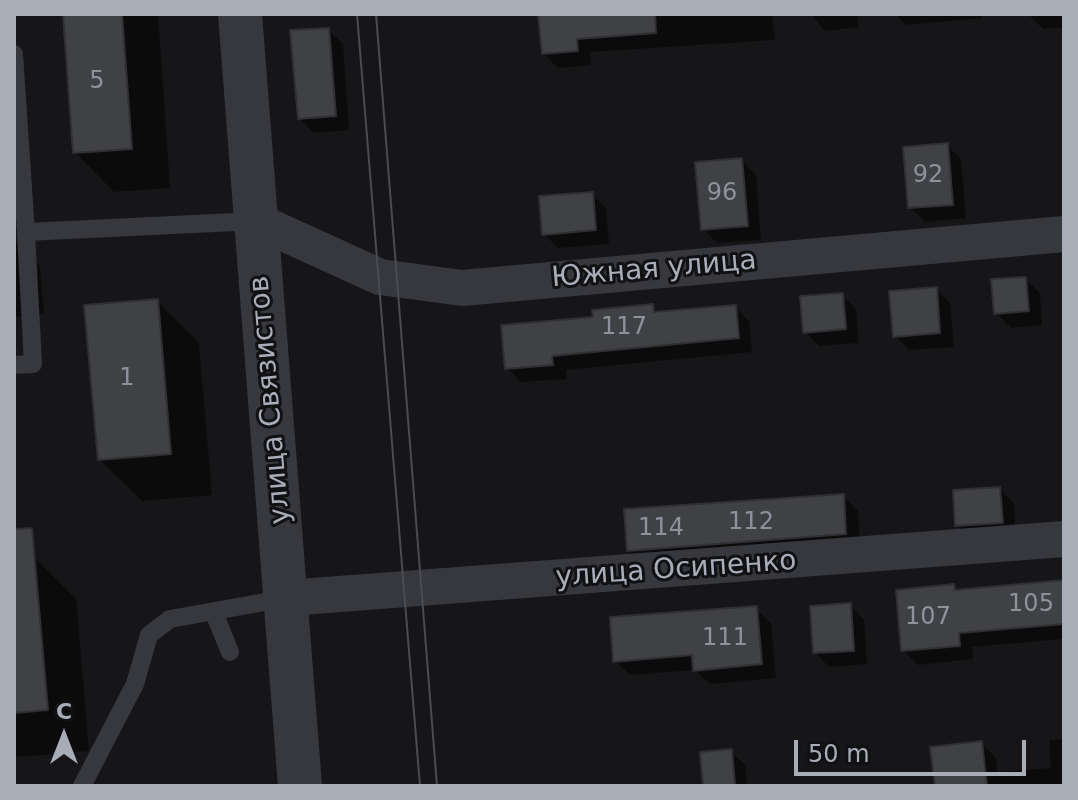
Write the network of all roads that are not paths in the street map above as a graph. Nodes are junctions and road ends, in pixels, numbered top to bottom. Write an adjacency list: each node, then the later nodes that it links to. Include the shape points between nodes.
1 (240, 14): 4 (street, улица Связистов)
2 (14, 54): 3 (lane)
3 (16, 124): 5 (lane)
4 (257, 221): 5 (lane); 6 (street, Южная улица, via 380,277 462,288); 9 (street, улица Связистов)
5 (26, 232): 7 (lane, via 33,364)
6 (1064, 234)
7 (14, 365)
8 (1064, 539): 9 (street, улица Осипенко, via 354,598)
9 (287, 598): 10 (lane); 13 (street, улица Связистов)
10 (214, 613): 11 (lane); 12 (lane, via 170,619 149,635 135,684)
11 (230, 652)
12 (82, 786)
13 (300, 786)

